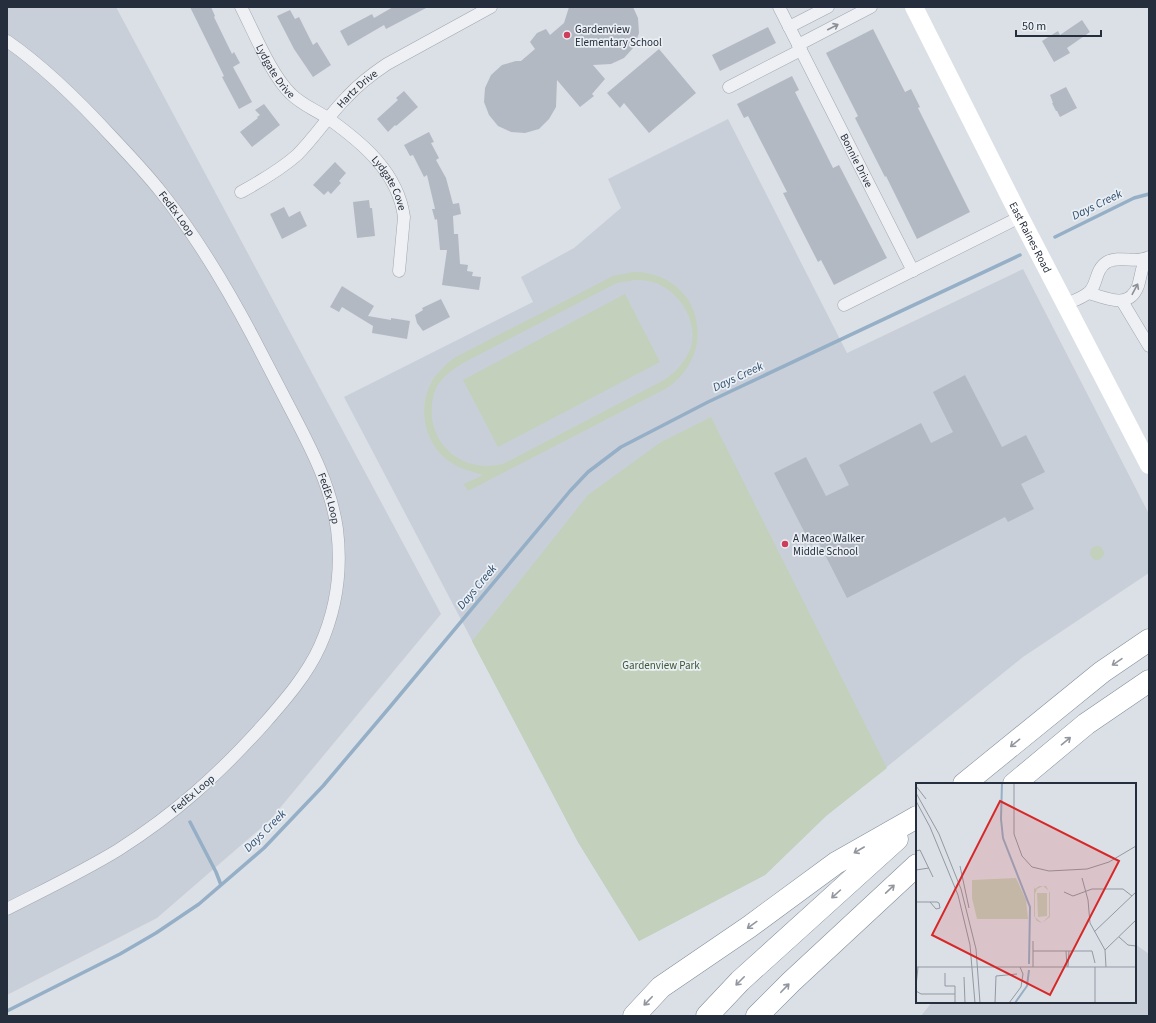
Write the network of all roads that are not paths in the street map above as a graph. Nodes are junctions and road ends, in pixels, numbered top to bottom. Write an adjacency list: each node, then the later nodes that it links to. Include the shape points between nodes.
1 (241, 7): 11 (street, Lydgate Drive, via 284,86 301,102)
2 (491, 7): 11 (street, Hartz Drive, via 387,64 360,84)
3 (779, 7): 7 (street, Bonnie Drive)
4 (828, 7): 7 (street)
5 (871, 7): 9 (street, one-way to 5)
6 (914, 7): 13 (main road, East Raines Road)
7 (789, 27): 9 (street, Bonnie Drive)
8 (7, 41): 30 (street, FedEx Loop, via 38,64 91,113 133,159 177,213 217,273 244,319 323,476 337,529 339,571 332,611 312,662 275,712 224,768 174,811 116,851)
9 (800, 47): 10 (street); 16 (street, Bonnie Drive)
10 (729, 87)
11 (328, 118): 12 (street, Hartz Drive, via 286,164); 15 (street, Lydgate Cove, via 373,155 396,187 404,218)
12 (241, 192)
13 (1020, 217): 16 (street); 19 (main road, East Raines Road)
14 (1147, 258): 17 (street, via 1117,259 1108,262 1097,272); 18 (street, one-way to 14, via 1134,293 1141,268)
15 (399, 271)
16 (913, 271): 20 (street)
17 (1089, 293): 18 (street); 19 (street)
18 (1122, 301): 21 (street)
19 (1066, 304): 22 (main road, East Raines Road)
20 (844, 305)
21 (1149, 346)
22 (1149, 465)
23 (1149, 640): 25 (highway, one-way to 25, via 1102,672)
24 (1149, 680): 26 (highway, one-way to 24, via 1086,724)
25 (965, 783)
26 (1015, 783)
27 (916, 819): 31 (highway, one-way to 31, via 836,863 661,987)
28 (916, 822): 32 (highway, one-way to 32, via 740,981)
29 (916, 866): 33 (highway, one-way to 29)
30 (7, 909)
31 (634, 1016)
32 (706, 1016)
33 (757, 1016)

